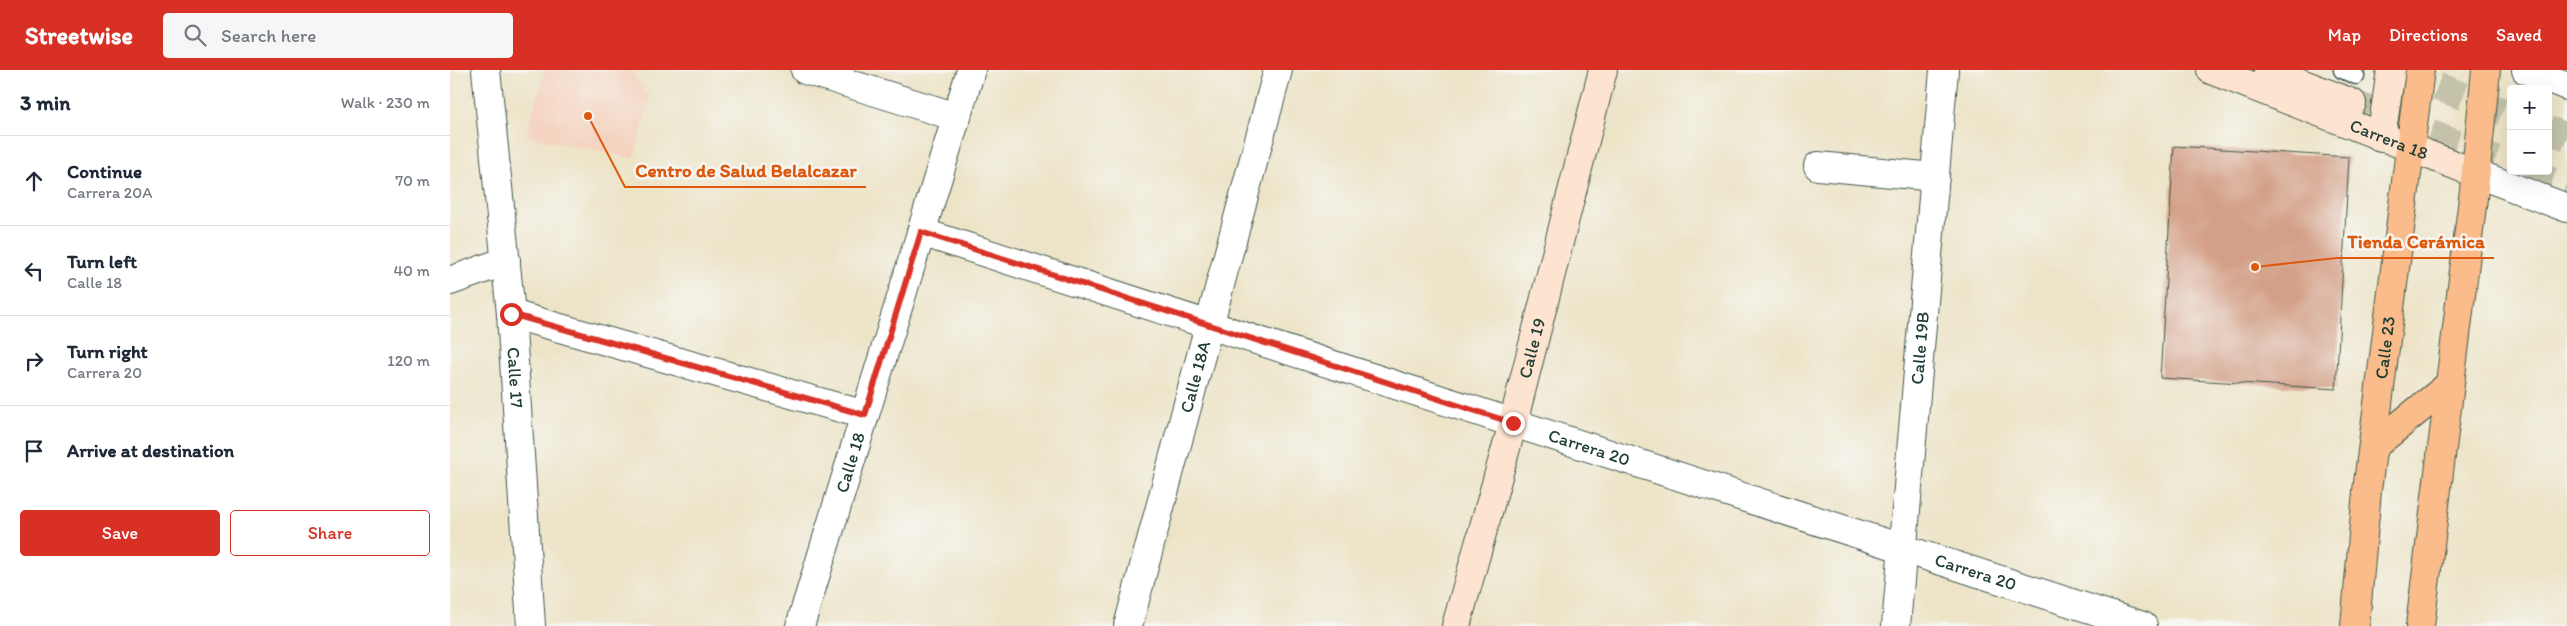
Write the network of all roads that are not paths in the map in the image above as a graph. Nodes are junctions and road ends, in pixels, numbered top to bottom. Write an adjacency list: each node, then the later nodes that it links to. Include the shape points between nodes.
1 (486, 70): 24 (street, Calle 17)
2 (805, 70): 16 (street)
3 (972, 70): 16 (street, Calle 18)
4 (1278, 70): 27 (street, Calle 18A)
5 (1603, 70): 30 (street, Calle 19)
6 (1944, 70): 21 (street, Calle 19B)
7 (2211, 70): 17 (street, Carrera 18)
8 (2268, 70): 15 (street, Carrera 18)
9 (2291, 70): 15 (lane)
10 (2390, 70): 17 (street)
11 (2420, 70): 18 (main road, Calle 23)
12 (2486, 70): 20 (main road)
13 (2526, 70): 14 (street)
14 (2567, 86)
15 (2352, 100)
16 (957, 117): 23 (street, Calle 18)
17 (2382, 138): 18 (street, Carrera 18)
18 (2412, 150): 20 (street, Carrera 18); 31 (main road, Calle 23)
19 (1818, 166): 21 (street)
20 (2475, 174): 22 (street, Carrera 18); 28 (main road)
21 (1934, 177): 32 (street, Calle 19B)
22 (2567, 208)
23 (921, 232): 27 (street, Carrera 20); 29 (street, Calle 18)
24 (506, 261): 25 (street); 26 (street, Calle 17)
25 (450, 281)
26 (511, 314): 29 (street); 33 (street, Calle 17)
27 (1208, 324): 30 (street, Carrera 20); 35 (street, Calle 18A)
28 (2449, 385): 31 (main road); 40 (main road)
29 (865, 415): 34 (street, Calle 18)
30 (1513, 423): 32 (street, Carrera 20); 36 (street, Calle 19)
31 (2374, 446): 39 (main road, Calle 23)
32 (1902, 549): 37 (street, Calle 19B); 38 (street, Carrera 20)
33 (531, 626)
34 (800, 626)
35 (1128, 626)
36 (1456, 626)
37 (1896, 626)
38 (2143, 626)
39 (2355, 626)
40 (2420, 626)

